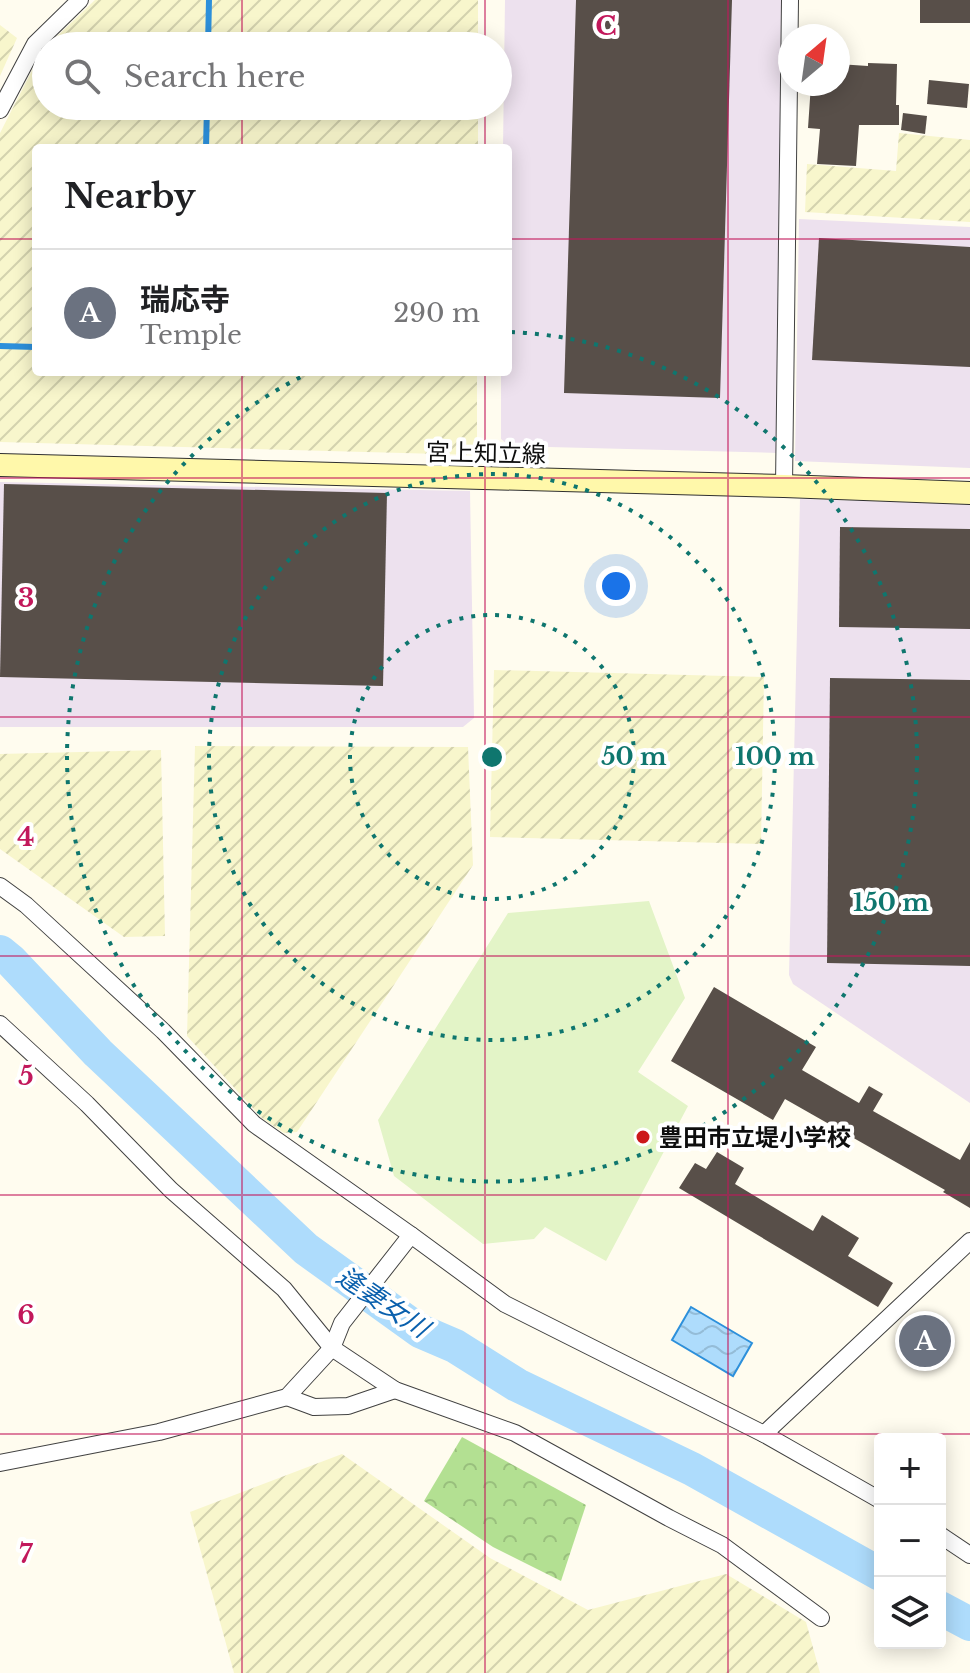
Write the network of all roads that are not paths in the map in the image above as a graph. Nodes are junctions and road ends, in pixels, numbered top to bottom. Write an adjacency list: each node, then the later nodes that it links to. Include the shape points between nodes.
1 (80, 0): 3 (street)
2 (790, 0): 7 (street)
3 (47, 32)
4 (32, 50): 5 (street)
5 (0, 110)
6 (0, 465): 7 (main road, 宮上知立線)
7 (784, 486): 8 (main road, 宮上知立線)
8 (970, 493)
9 (0, 886): 12 (street, via 163,1031 254,1124)
10 (0, 1024): 13 (street, via 171,1190 284,1289)
11 (970, 1241): 16 (street)
12 (406, 1242): 13 (street, via 342,1323); 16 (street, via 505,1304)
13 (332, 1348): 14 (street); 15 (street)
14 (395, 1390): 15 (street, via 348,1406 314,1407); 21 (street, via 515,1433 722,1545)
15 (287, 1397): 17 (street, via 159,1432)
16 (764, 1434): 18 (street)
17 (0, 1463)
18 (874, 1497)
19 (946, 1539): 20 (street)
20 (970, 1555)
21 (821, 1618)

